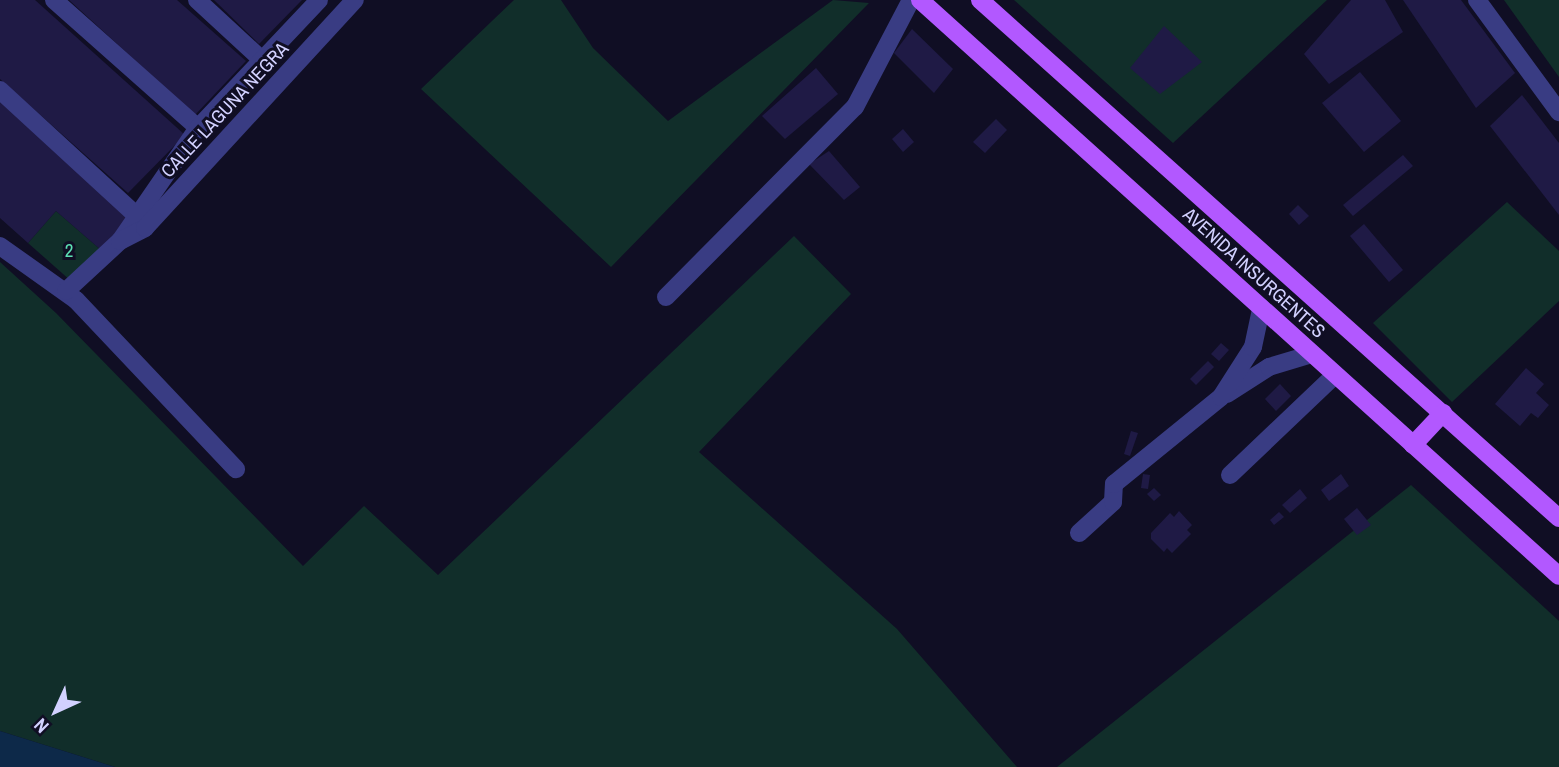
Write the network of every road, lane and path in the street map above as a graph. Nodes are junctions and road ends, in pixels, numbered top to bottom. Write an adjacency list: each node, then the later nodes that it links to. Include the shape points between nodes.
1 (54, 0): 12 (street)
2 (197, 0): 9 (street)
3 (319, 0): 9 (street, CALLE LAGUNA NEGRA)
4 (355, 0): 14 (street, CALLE LAGUNA NEGRA, via 145,228)
5 (911, 0): 17 (street, via 855,107)
6 (920, 0): 18 (main road, AVENIDA INSURGENTES)
7 (980, 0): 22 (main road, AVENIDA INSURGENTES)
8 (1477, 0): 11 (street)
9 (261, 59): 12 (street, CALLE LAGUNA NEGRA)
10 (0, 90): 13 (street)
11 (1559, 112)
12 (198, 128): 13 (street, CALLE LAGUNA NEGRA)
13 (135, 214): 14 (street, CALLE LAGUNA NEGRA)
14 (120, 241): 16 (street, CALLE LAGUNA NEGRA)
15 (0, 246): 16 (street)
16 (66, 290): 24 (street)
17 (666, 297)
18 (1261, 308): 19 (main road, AVENIDA INSURGENTES); 21 (street, via 1253,347)
19 (1312, 354): 20 (main road, AVENIDA INSURGENTES); 21 (street, via 1269,367)
20 (1335, 375): 23 (main road, AVENIDA INSURGENTES); 25 (street)
21 (1221, 397): 27 (street, via 1114,484 1113,502)
22 (1443, 413): 23 (main road); 26 (main road, AVENIDA INSURGENTES)
23 (1413, 445): 28 (main road, AVENIDA INSURGENTES)
24 (236, 469)
25 (1230, 475)
26 (1559, 518)
27 (1079, 533)
28 (1559, 576)

